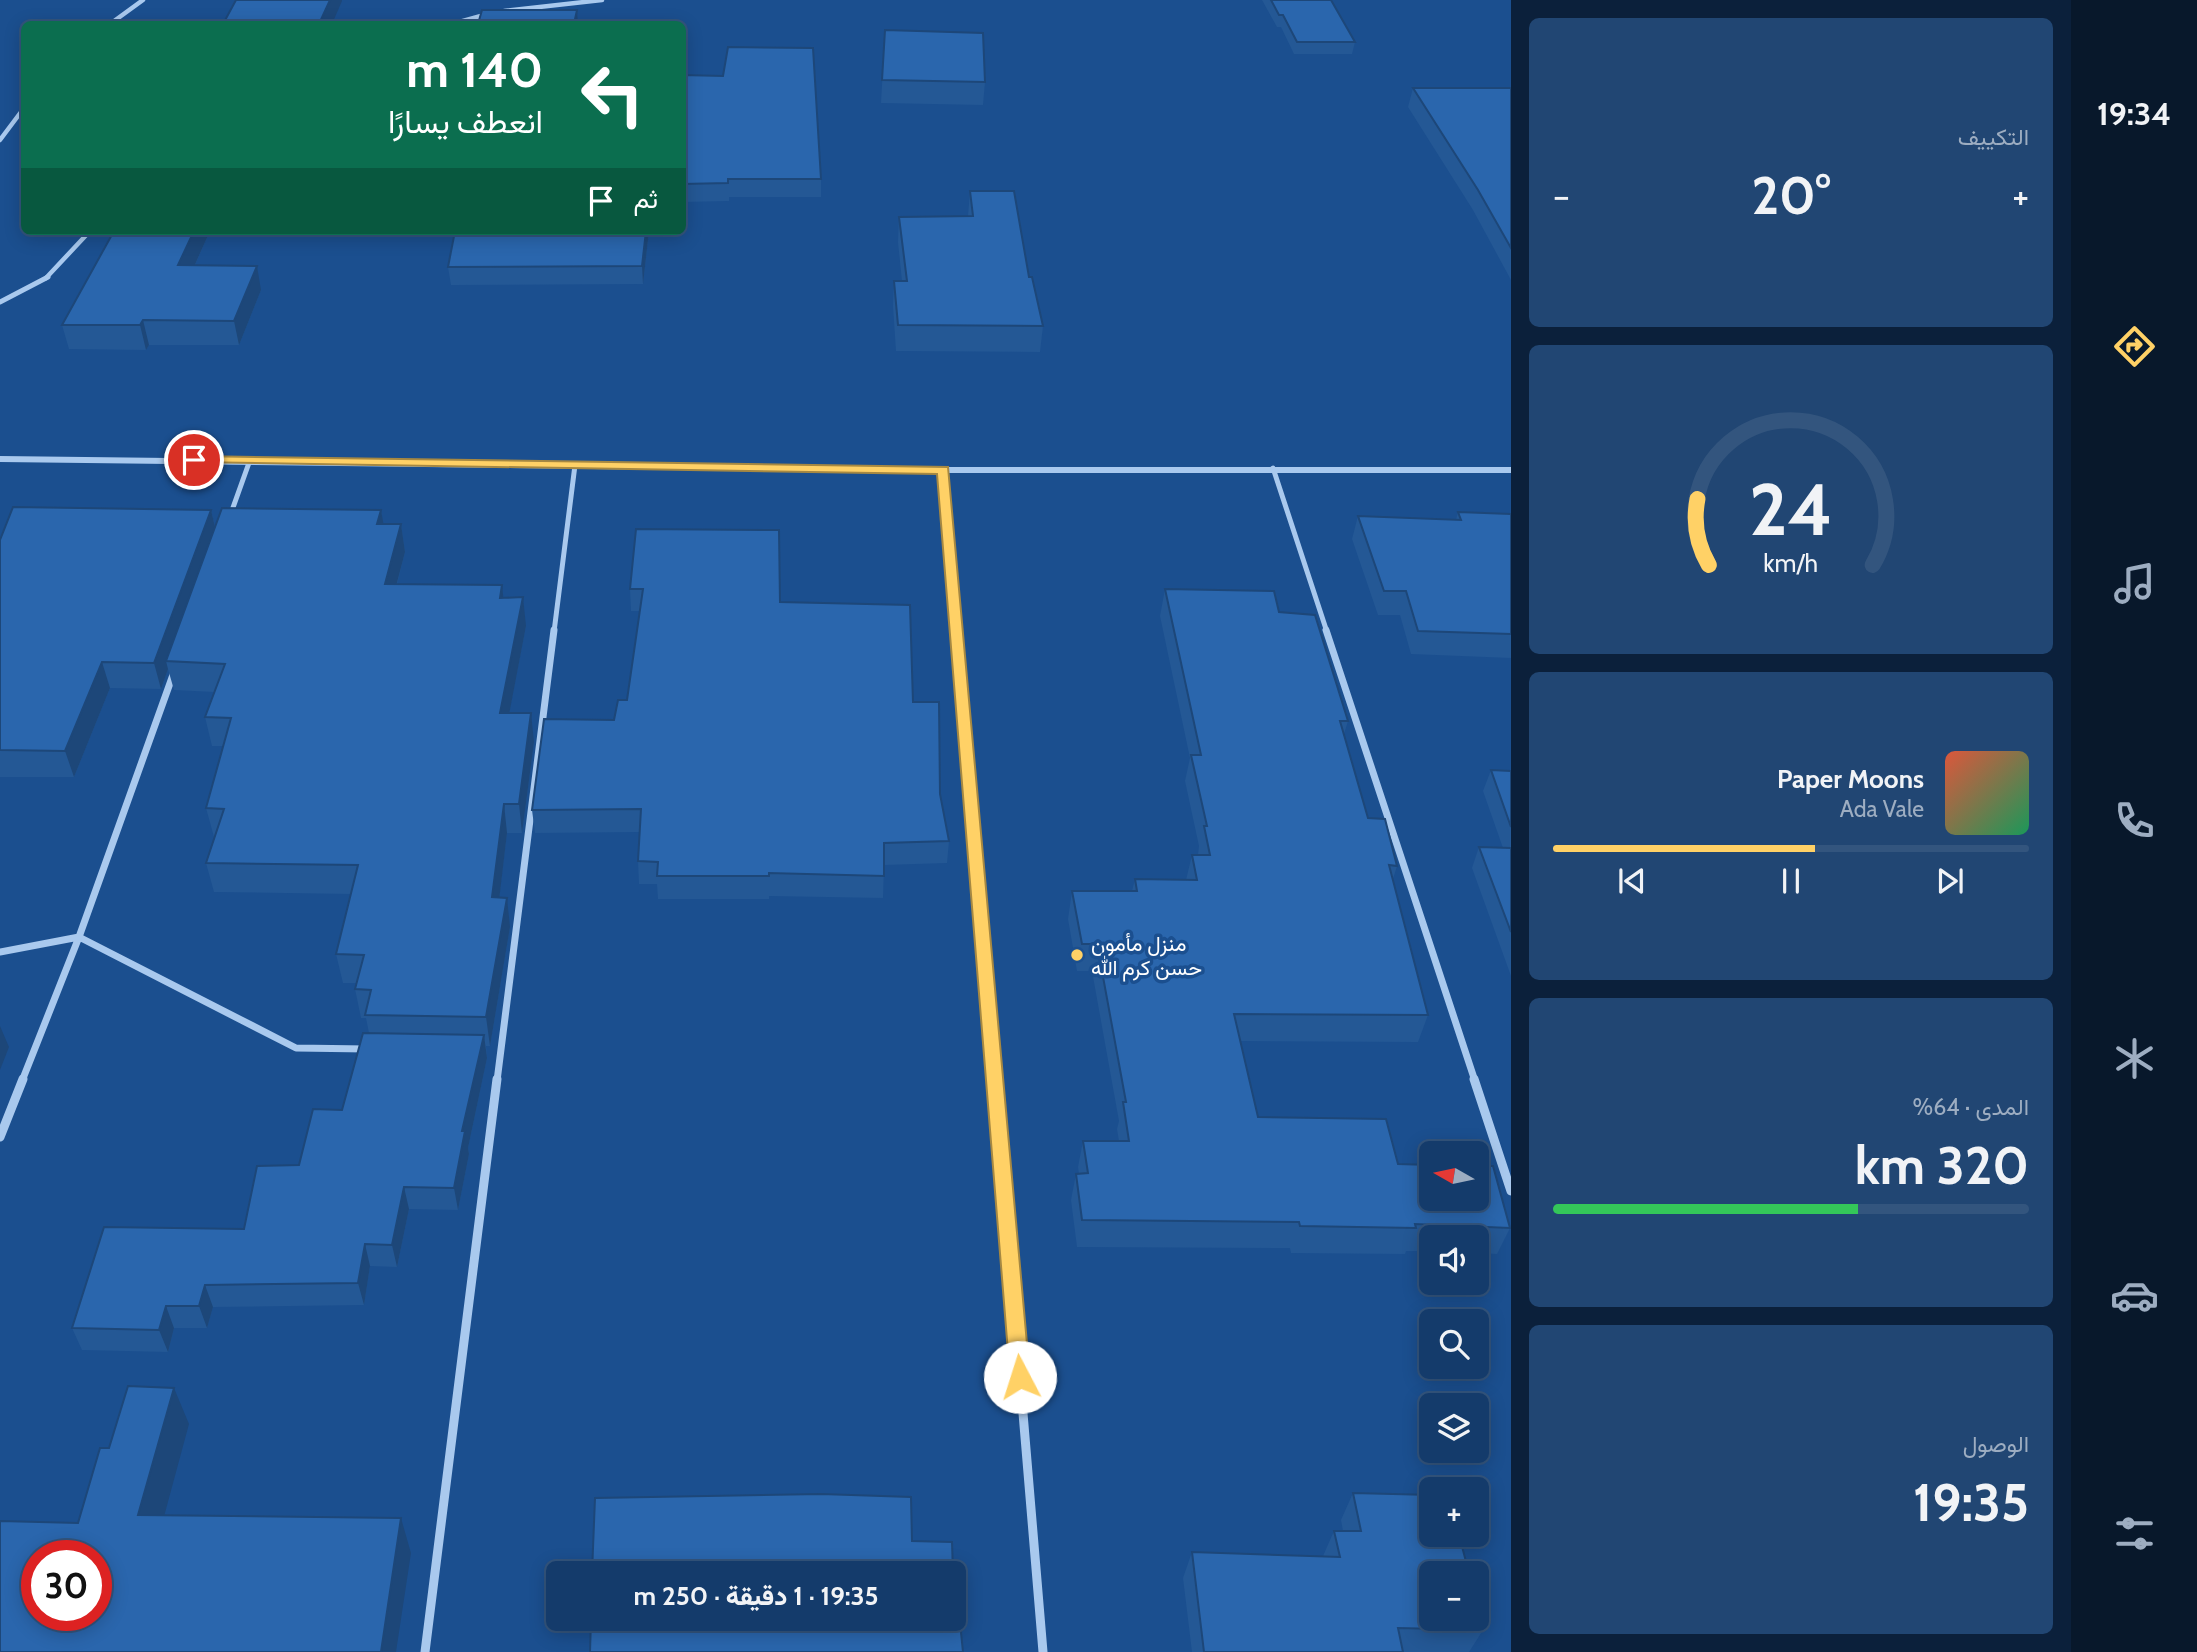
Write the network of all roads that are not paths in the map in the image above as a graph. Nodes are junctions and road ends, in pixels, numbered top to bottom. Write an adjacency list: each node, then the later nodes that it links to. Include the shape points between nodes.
1 (143, 0): 3 (street)
2 (602, 0): 4 (street, via 495,12)
3 (114, 21)
4 (463, 21)
5 (21, 112): 6 (street)
6 (0, 140)
7 (86, 235): 8 (street, via 45,279)
8 (0, 302)
9 (0, 459): 10 (street)
10 (250, 460): 11 (street); 15 (street)
11 (575, 465): 13 (street); 21 (street)
12 (1273, 468): 13 (street); 14 (street); 23 (street)
13 (943, 470): 25 (street)
14 (1511, 470)
15 (227, 524)
16 (176, 666): 17 (street)
17 (79, 937): 18 (street); 19 (street, via 296,1048); 22 (street)
18 (0, 952)
19 (378, 1049)
20 (487, 1052): 21 (street)
21 (501, 1052): 24 (street)
22 (0, 1137)
23 (1511, 1191)
24 (425, 1652)
25 (1043, 1652)

